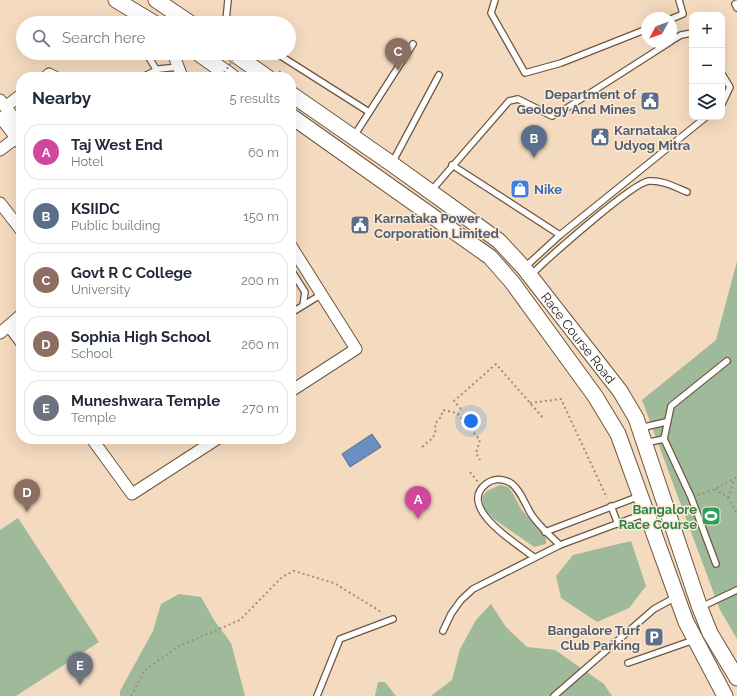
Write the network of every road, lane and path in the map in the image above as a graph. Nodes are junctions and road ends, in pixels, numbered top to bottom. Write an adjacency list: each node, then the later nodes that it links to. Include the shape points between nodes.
1 (116, 0): 9 (main road)
2 (156, 0): 7 (main road)
3 (228, 0): 11 (lane)
4 (495, 0): 13 (lane, via 492,13 525,73 561,63)
5 (679, 0): 12 (lane, via 683,14)
6 (737, 3): 8 (lane)
7 (170, 6): 10 (main road)
8 (737, 8)
9 (142, 16)
10 (182, 16)
11 (226, 16)
12 (677, 16)
13 (641, 31)
14 (689, 34): 15 (lane)
15 (677, 38)
16 (413, 44): 36 (lane)
17 (662, 48): 46 (lane, via 559,114 552,116 518,99 512,99)
18 (150, 60): 24 (lane)
19 (176, 60): 26 (street)
20 (208, 60): 28 (main road)
21 (233, 60): 27 (path, bridge)
22 (243, 60): 29 (main road)
23 (287, 60): 36 (lane)
24 (156, 69): 25 (lane); 26 (lane)
25 (151, 72)
26 (180, 72)
27 (224, 72)
28 (225, 72)
29 (260, 72)
30 (439, 74): 45 (lane)
31 (725, 79): 34 (lane, via 730,87)
32 (16, 97): 35 (street)
33 (296, 98): 42 (main road, Race Course Road)
34 (725, 98)
35 (3, 103): 38 (street)
36 (369, 112): 42 (lane)
37 (0, 117): 41 (street)
38 (16, 120)
39 (702, 120): 51 (lane)
40 (296, 123): 79 (main road, Race Course Road, via 490,257 512,282 595,396 618,434)
41 (16, 137)
42 (353, 138): 45 (main road, Race Course Road)
43 (16, 142): 44 (street)
44 (0, 150)
45 (392, 164): 47 (main road, Race Course Road)
46 (452, 165): 47 (lane); 51 (lane)
47 (431, 191): 53 (main road, Race Course Road, via 499,241)
48 (687, 192): 53 (lane, via 660,182 643,183)
49 (0, 203): 50 (street)
50 (16, 224)
51 (560, 235): 53 (lane)
52 (296, 254): 55 (street)
53 (527, 272): 68 (main road, Race Course Road, via 620,391)
54 (296, 278): 56 (lane, via 305,292)
55 (322, 294): 56 (lane); 63 (street, via 356,349)
56 (303, 305): 57 (lane)
57 (296, 310)
58 (16, 320): 59 (street)
59 (9, 326): 60 (street); 61 (street)
60 (0, 333)
61 (16, 335)
62 (727, 361): 67 (lane, via 671,406)
63 (296, 388)
64 (530, 403): 65 (path, via 496,364 454,401); 66 (path); 82 (path, via 561,399)
65 (461, 409)
66 (544, 419)
67 (666, 422): 68 (lane); 69 (lane)
68 (640, 428): 70 (main road, Race Course Road)
69 (664, 439): 70 (lane); 80 (lane)
70 (645, 443): 92 (main road, Race Course Road)
71 (96, 444): 72 (street, via 132,494)
72 (209, 444)
73 (422, 447): 74 (path, via 435,436 435,422 441,417 443,410 457,413 480,440 476,453)
74 (480, 460)
75 (470, 472): 77 (path)
76 (736, 478): 78 (path); 81 (path)
77 (483, 487): 86 (lane, via 497,480 513,485); 88 (lane, via 478,500 480,511 493,525)
78 (715, 489): 80 (path); 81 (path)
79 (641, 496): 82 (lane); 83 (main road, Race Course Road)
80 (691, 497): 89 (lane)
81 (728, 498): 84 (path)
82 (611, 506): 85 (lane); 86 (lane)
83 (646, 513): 85 (lane); 91 (main road, Race Course Road)
84 (737, 513)
85 (618, 524): 87 (lane)
86 (545, 532): 87 (lane)
87 (560, 545): 88 (lane)
88 (534, 557): 94 (lane, via 474,589 461,600)
89 (716, 564)
90 (737, 590): 92 (lane)
91 (677, 596): 95 (main road, Race Course Road); 100 (lane, via 654,610)
92 (700, 608): 97 (main road, Race Course Road, via 710,634)
93 (393, 619): 98 (path, via 334,583 294,571 282,577 240,620 179,646 145,670); 99 (lane, via 340,639)
94 (443, 631)
95 (694, 640): 96 (lane); 101 (main road, Race Course Road)
96 (628, 664)
97 (737, 678)
98 (131, 696)
99 (317, 696)
100 (554, 696)
101 (725, 696)

